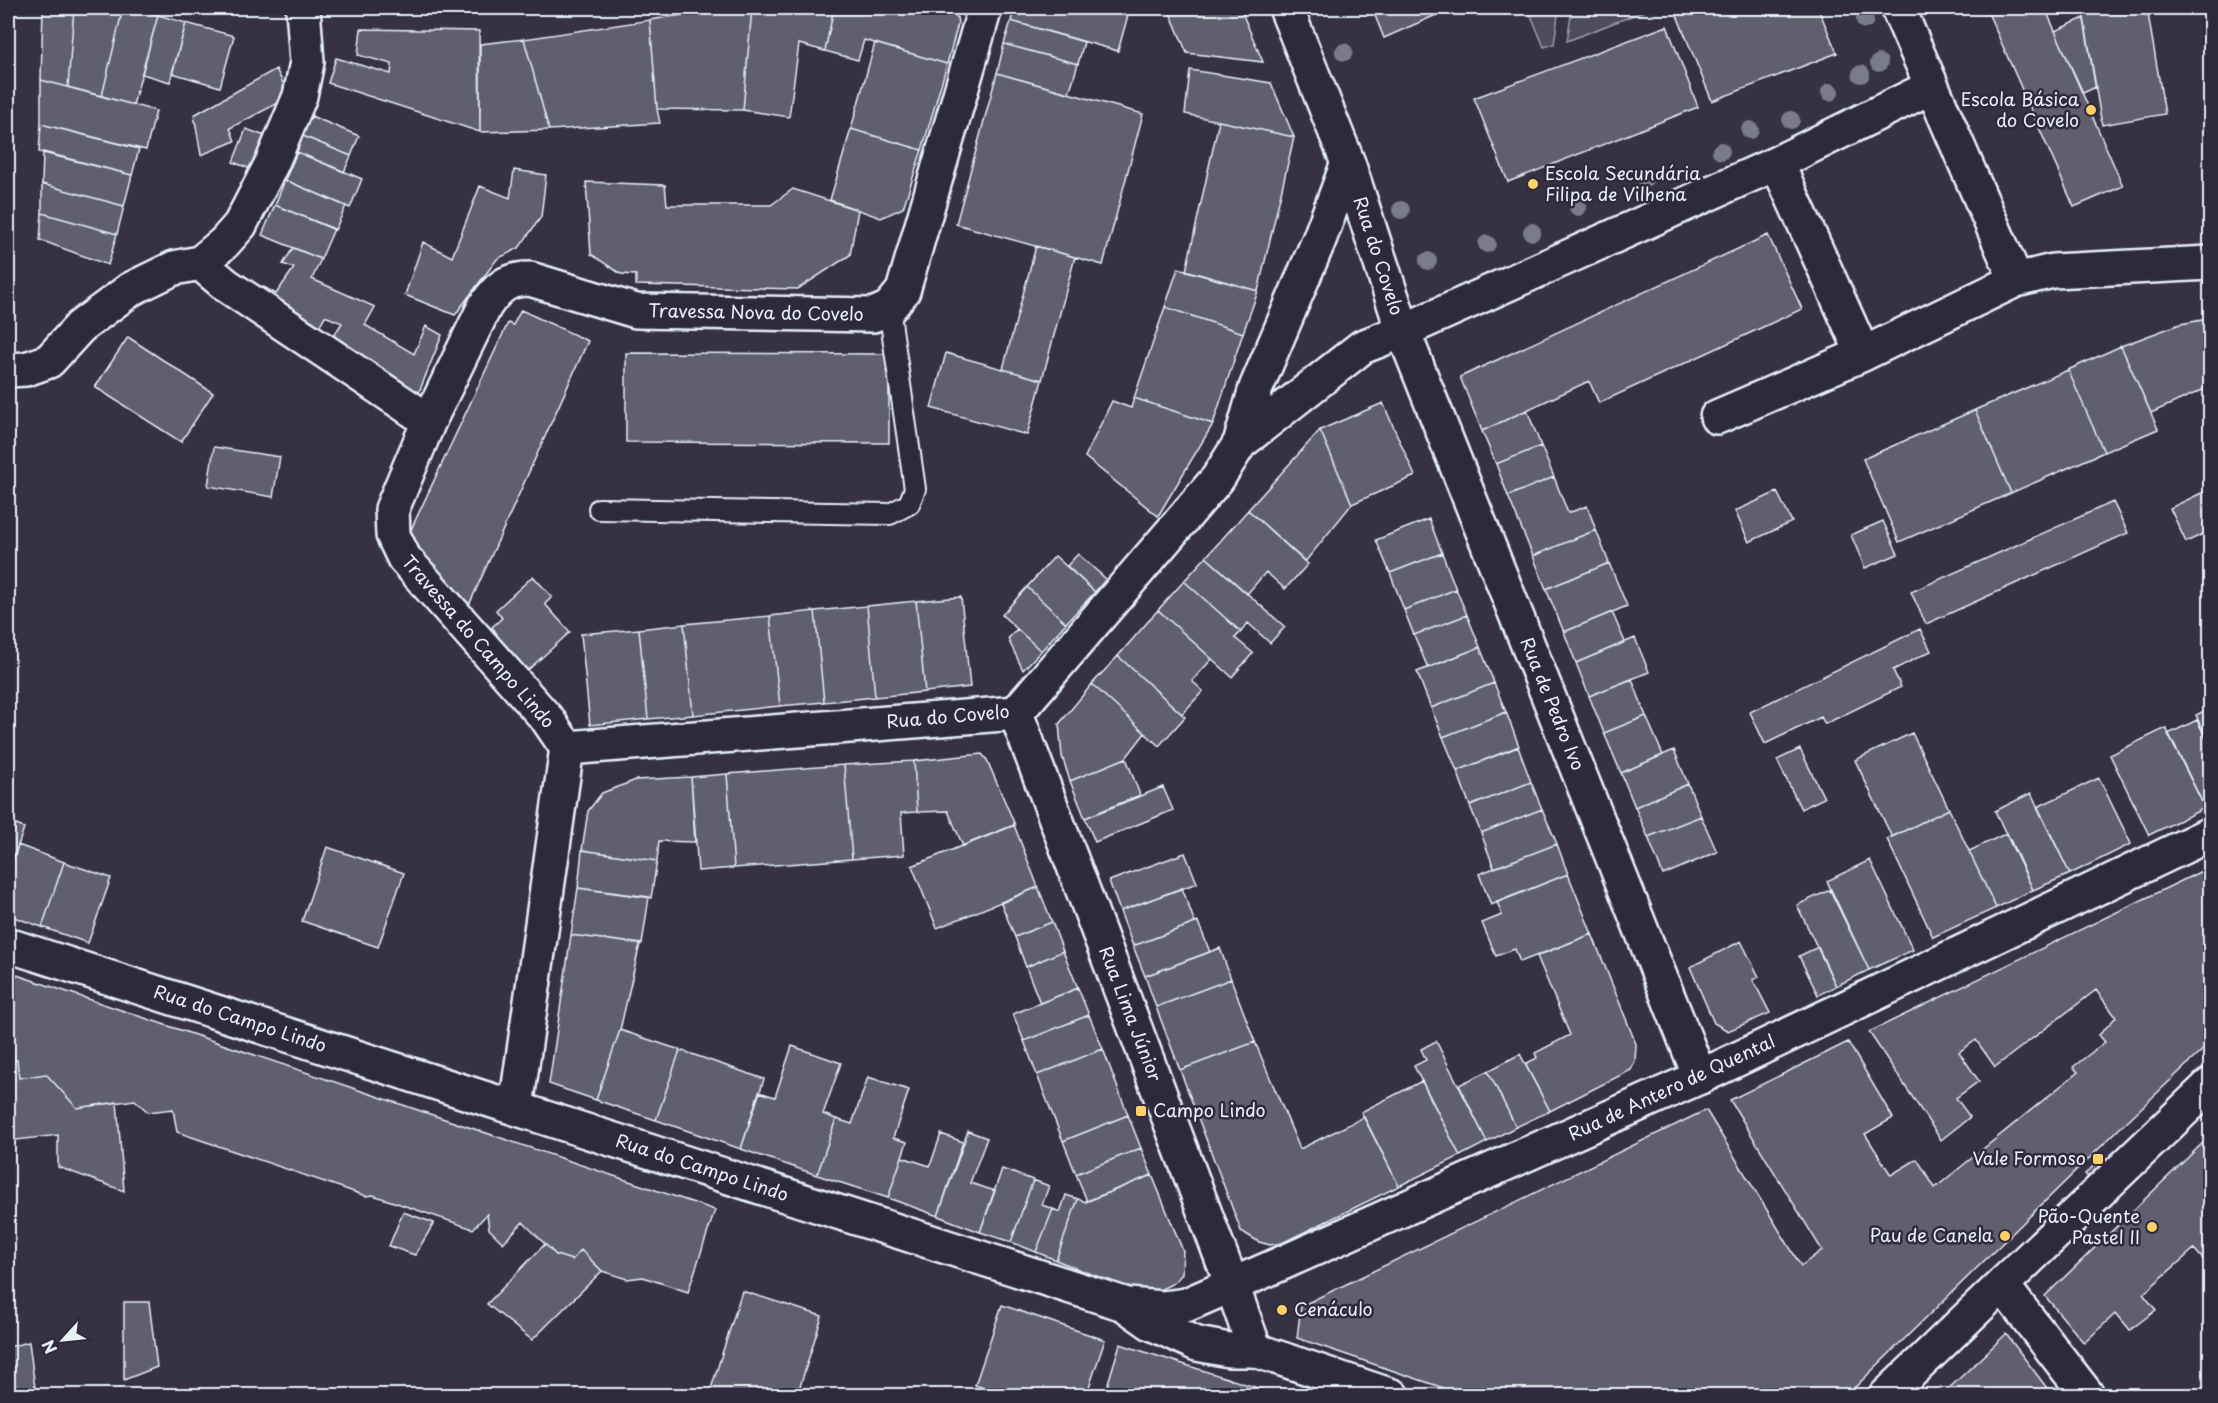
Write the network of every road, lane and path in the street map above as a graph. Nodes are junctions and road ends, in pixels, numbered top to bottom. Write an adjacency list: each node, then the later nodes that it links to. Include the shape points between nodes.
1 (303, 8): 8 (street, via 307,62 300,96 240,225)
2 (985, 8): 11 (street, Travessa Nova do Covelo, via 903,291)
3 (1286, 8): 6 (street, Rua do Covelo)
4 (1898, 8): 5 (street)
5 (1932, 87): 7 (street); 10 (street)
6 (1348, 164): 12 (street, Rua do Covelo); 17 (street, Rua do Covelo, via 1256,388)
7 (1777, 164): 12 (street); 13 (street)
8 (200, 263): 14 (street, via 174,268 131,289 80,327 49,361); 16 (street, via 226,285)
9 (2211, 263): 10 (street, via 2053,271)
10 (2016, 280): 13 (street)
11 (889, 308): 16 (street, Travessa Nova do Covelo, via 873,315 636,311 530,279 513,279 497,289 485,306); 18 (lane, via 915,489 909,504 890,514)
12 (1403, 331): 17 (street, Rua do Covelo, via 1362,347); 23 (street, Rua de Pedro Ivo)
13 (1863, 354): 15 (street)
14 (8, 370)
15 (1717, 417)
16 (429, 421): 20 (street, Travessa do Campo Lindo, via 392,509 393,535 404,558 548,720)
17 (1240, 443): 19 (street, Rua do Covelo, via 1218,478)
18 (599, 509)
19 (1016, 713): 20 (street, Rua do Covelo); 26 (street, Rua Lima Júnior)
20 (567, 748): 25 (street)
21 (2211, 834): 23 (street, Rua de Antero de Quental)
22 (8, 945): 25 (street, Rua do Campo Lindo)
23 (1700, 1077): 26 (street, Rua de Antero de Quental)
24 (2211, 1085): 27 (street)
25 (516, 1107): 28 (street, Rua do Campo Lindo)
26 (1232, 1285): 28 (street, Rua de Antero de Quental, via 1186,1305 1162,1308); 29 (street, Rua Lima Júnior)
27 (2001, 1285): 31 (street); 32 (street)
28 (1124, 1304): 29 (street, Rua do Campo Lindo, via 1151,1323 1197,1344)
29 (1255, 1350): 30 (street, Rua do Campo Lindo)
30 (1392, 1395)
31 (1886, 1395)
32 (2088, 1395)

